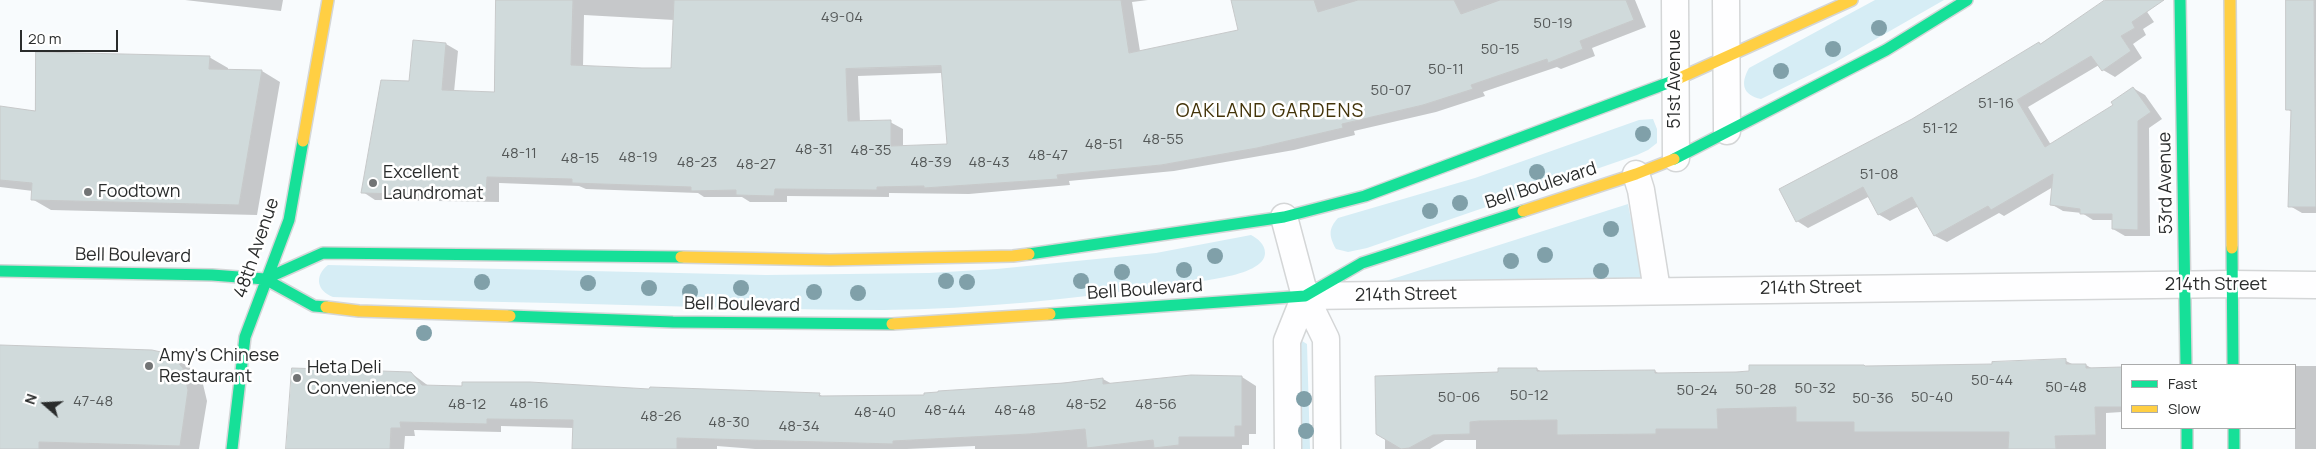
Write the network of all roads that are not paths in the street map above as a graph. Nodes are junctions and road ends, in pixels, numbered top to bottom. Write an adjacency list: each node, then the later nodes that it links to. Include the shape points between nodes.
1 (328, 0): 15 (street, 48th Avenue, via 289,220)
2 (1675, 0): 9 (street, 51st Avenue)
3 (1726, 0): 8 (street)
4 (1852, 0): 8 (street, Bell Boulevard)
5 (1967, 0): 10 (street, Bell Boulevard, via 1886,50)
6 (2180, 0): 16 (street, 53rd Avenue)
7 (2230, 0): 17 (street)
8 (1726, 58): 9 (street, Bell Boulevard); 10 (street)
9 (1675, 80): 11 (street, 51st Avenue); 13 (street, Bell Boulevard, via 1365,196)
10 (1727, 131): 11 (street, Bell Boulevard)
11 (1676, 158): 12 (street, Bell Boulevard)
12 (1636, 174): 19 (street); 20 (street, Bell Boulevard, via 1362,263)
13 (1284, 217): 15 (street, Bell Boulevard, via 1013,256 830,260 323,253); 20 (street)
14 (0, 271): 15 (street, Bell Boulevard)
15 (265, 279): 20 (street, Bell Boulevard, via 314,306 359,311 770,324 935,322); 25 (street, 48th Avenue, via 245,337)
16 (2184, 284): 17 (street, 214th Street); 19 (street, 214th Street); 21 (street, 53rd Avenue)
17 (2231, 284): 18 (street, 214th Street); 22 (street)
18 (2316, 285)
19 (1657, 290): 20 (street, 214th Street)
20 (1306, 296): 26 (street, via 1287,341); 27 (street, via 1326,339)
21 (2186, 364)
22 (2232, 364)
23 (2187, 429): 28 (street)
24 (2234, 429): 29 (street)
25 (232, 449)
26 (1288, 449)
27 (1327, 449)
28 (2187, 449)
29 (2234, 449)

